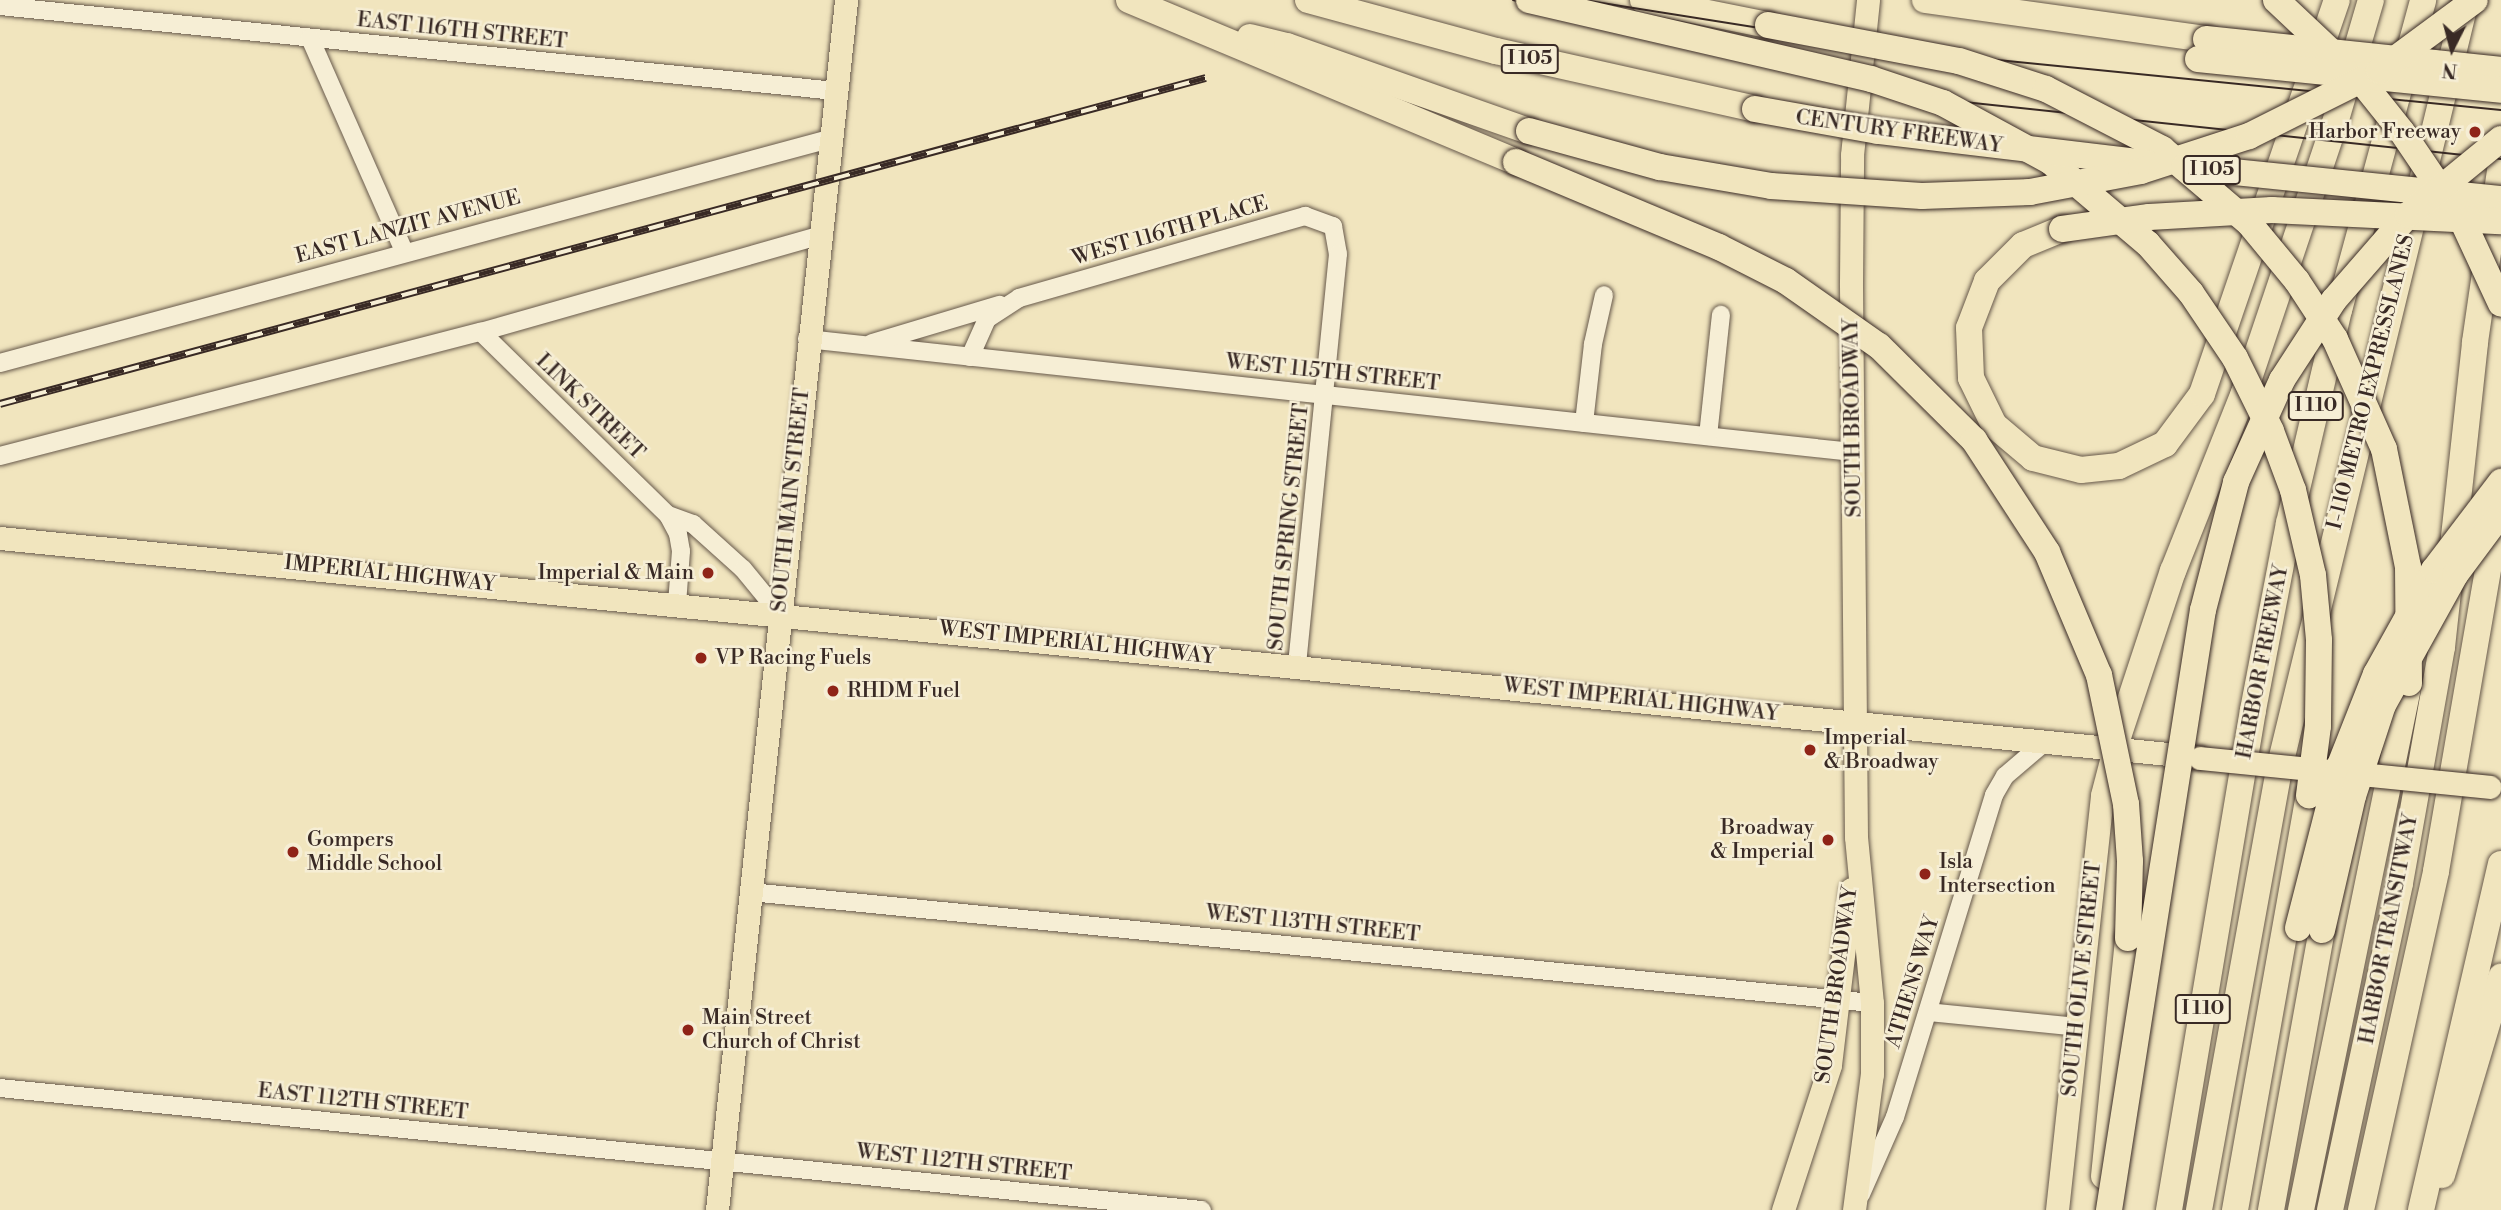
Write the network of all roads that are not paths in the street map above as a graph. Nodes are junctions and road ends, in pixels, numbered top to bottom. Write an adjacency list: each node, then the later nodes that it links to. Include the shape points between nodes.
1 (846, 0): 20 (main road, SOUTH MAIN STREET)
2 (1129, 0): 15 (highway)
3 (1308, 0): 24 (highway, CENTURY FREEWAY / I 105, bridge, via 1496,51 1755,109 1994,146)
4 (1529, 0): 74 (highway, bridge, via 1871,79 1979,120 2050,161 2119,215 2178,277 2225,341 2267,421 2293,490 2316,595 2320,672 2313,772)
5 (1643, 0): 77 (highway, bridge, via 1959,61 2046,89 2162,149 2249,223 2297,281 2335,339 2384,449 2408,567 2409,683)
6 (1868, 0): 41 (main road, SOUTH BROADWAY, via 1852,155)
7 (2276, 0): 31 (highway, bridge, via 2358,77 2402,132 2463,222)
8 (2337, 0): 25 (highway, bridge, via 2207,382 2191,415 2165,444 2132,463 2081,470 2044,462 2003,435 1980,403 1967,353 1972,316 1987,281 2023,245 2062,229 2096,223 2272,211)
9 (2371, 0): 53 (highway, via 2335,123 2248,379 2186,535)
10 (2423, 0): 72 (highway, HARBOR FREEWAY / I 110, via 2339,310 2289,523)
11 (2466, 0): 73 (highway, I-110 METRO EXPRESSLANES, via 2280,765)
12 (2475, 0): 15 (highway, bridge, via 2379,71 2259,132 2141,171 2030,192 1922,196 1771,186 1660,167 1529,131 1287,46)
13 (1930, 1): 17 (highway, via 2145,32)
14 (0, 6): 16 (street, EAST 116TH STREET)
15 (1177, 20): 70 (highway, bridge, via 1735,254 1835,312 1895,359 1961,426 2039,536 2072,603 2099,675 2117,749 2128,823 2129,928)
16 (310, 38): 20 (street, EAST 116TH STREET); 28 (street)
17 (2202, 49): 18 (highway, bridge); 19 (highway, bridge)
18 (2501, 70)
19 (2501, 90)
20 (835, 91): 21 (main road, SOUTH MAIN STREET)
21 (829, 139): 27 (main road, SOUTH MAIN STREET); 28 (street, EAST LANZIT AVENUE)
22 (2501, 139): 71 (highway, bridge, via 2408,215 2334,300 2273,397 2236,482 2203,610)
23 (2501, 163): 78 (highway, HARBOR TRANSITWAY, via 2442,647 2400,883)
24 (2501, 199)
25 (2501, 221)
26 (1333, 226): 30 (street, WEST 116TH PLACE, via 1305,216); 38 (street, SOUTH SPRING STREET, via 1338,254)
27 (818, 236): 33 (street); 34 (main road, SOUTH MAIN STREET)
28 (404, 251): 37 (street, EAST LANZIT AVENUE)
29 (1604, 295): 39 (street)
30 (1019, 298): 35 (street, WEST 116TH PLACE); 36 (street, WEST 116TH PLACE, via 987,319)
31 (2501, 304)
32 (1721, 315): 40 (street)
33 (481, 332): 42 (street); 46 (street, LINK STREET)
34 (807, 339): 35 (street, WEST 115TH STREET); 49 (main road, SOUTH MAIN STREET)
35 (864, 346): 36 (street, WEST 115TH STREET)
36 (970, 357): 38 (street, WEST 115TH STREET)
37 (0, 363)
38 (1325, 395): 39 (street, WEST 115TH STREET); 50 (street, SOUTH SPRING STREET)
39 (1584, 423): 40 (street, WEST 115TH STREET)
40 (1708, 436): 41 (street, WEST 115TH STREET)
41 (1853, 452): 51 (main road, SOUTH BROADWAY)
42 (0, 456)
43 (2501, 482): 75 (highway, bridge, via 2418,596 2358,713 2309,881)
44 (2501, 493): 79 (highway, via 2436,872)
45 (2501, 513): 76 (highway, bridge, via 2418,637 2365,754 2328,903)
46 (668, 515): 48 (street, LINK STREET, via 681,551); 49 (street, LINK STREET, via 693,524 743,569)
47 (0, 538): 48 (main road, IMPERIAL HIGHWAY)
48 (677, 604): 49 (main road, IMPERIAL HIGHWAY)
49 (780, 614): 50 (main road, WEST IMPERIAL HIGHWAY); 57 (main road, SOUTH MAIN STREET)
50 (1297, 665): 51 (main road, WEST IMPERIAL HIGHWAY)
51 (1854, 721): 52 (main road, WEST IMPERIAL HIGHWAY); 55 (main road, SOUTH BROADWAY)
52 (2045, 742): 53 (main road, WEST IMPERIAL HIGHWAY); 61 (street, ATHENS WAY, via 2005,776 1994,795)
53 (2114, 749): 54 (main road, WEST IMPERIAL HIGHWAY, bridge); 62 (main road, SOUTH OLIVE STREET, via 2102,795)
54 (2501, 788)
55 (1856, 837): 59 (main road, SOUTH BROADWAY); 60 (main road, SOUTH BROADWAY)
56 (2501, 863): 80 (highway)
57 (750, 892): 59 (street, WEST 113TH STREET); 64 (main road, SOUTH MAIN STREET)
58 (2501, 977): 81 (highway)
59 (1839, 999): 60 (street, WEST 113TH STREET); 67 (main road, SOUTH BROADWAY, via 1830,1065)
60 (1871, 1003): 68 (main road, SOUTH BROADWAY, via 1872,1074)
61 (1927, 1012): 62 (street); 68 (street, ATHENS WAY, via 1895,1117)
62 (2078, 1027): 69 (main road, SOUTH OLIVE STREET)
63 (0, 1088): 64 (street, EAST 112TH STREET)
64 (722, 1162): 65 (main road, SOUTH MAIN STREET); 66 (street, WEST 112TH STREET)
65 (717, 1210)
66 (1202, 1210)
67 (1783, 1210)
68 (1854, 1210)
69 (2057, 1210)
70 (2101, 1210)
71 (2109, 1210)
72 (2169, 1210)
73 (2199, 1210)
74 (2235, 1210)
75 (2241, 1210)
76 (2271, 1210)
77 (2301, 1210)
78 (2330, 1210)
79 (2361, 1210)
80 (2421, 1210)
81 (2430, 1210)

